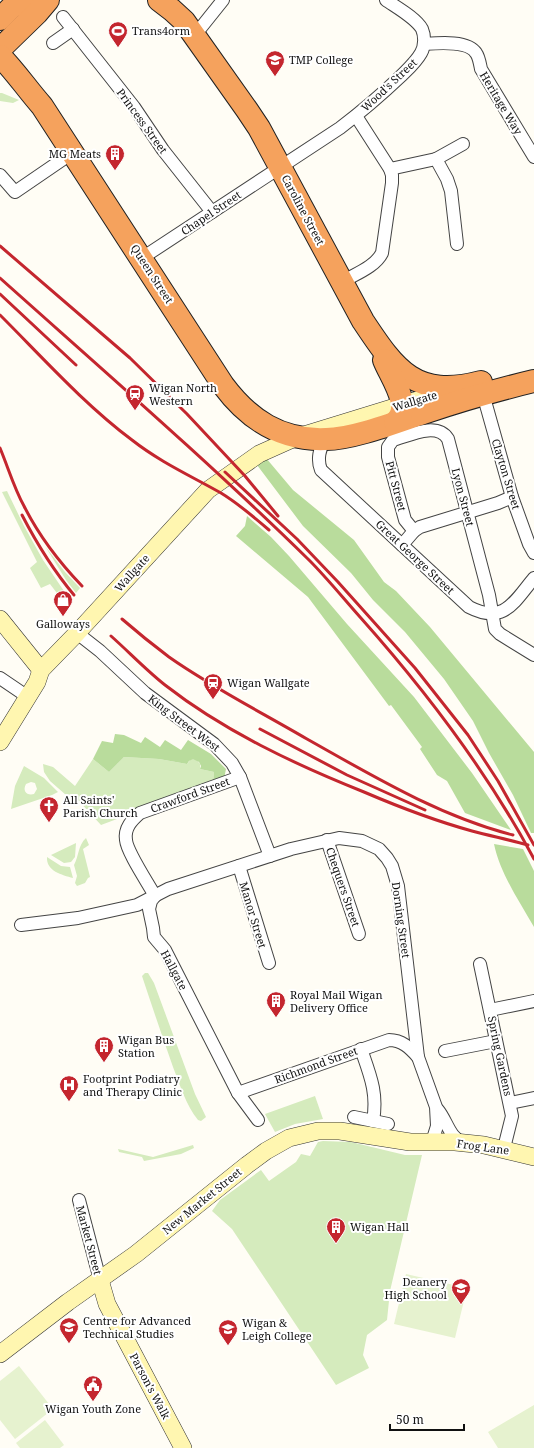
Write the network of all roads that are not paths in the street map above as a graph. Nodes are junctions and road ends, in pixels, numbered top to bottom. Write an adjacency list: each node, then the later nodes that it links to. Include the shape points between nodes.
1 (48, 0): 10 (highway)
2 (159, 0): 7 (highway, Caroline Street, via 181,18)
3 (223, 0): 7 (street)
4 (386, 0): 9 (street, via 416,22 422,29)
5 (63, 17): 6 (street, Princess Street)
6 (72, 29): 8 (street); 22 (street, Princess Street)
7 (195, 35): 19 (highway, Caroline Street, via 248,110)
8 (53, 44)
9 (424, 44): 14 (street, Wood's Street, via 422,52 412,65); 17 (street, Heritage Way, via 467,46 478,54 481,69)
10 (0, 49)
11 (0, 56): 13 (highway, Queen Street)
12 (0, 80): 13 (highway, Queen Street)
13 (26, 88): 16 (highway, Queen Street, via 42,106)
14 (356, 116): 19 (street, Wood's Street); 20 (street)
15 (463, 144): 18 (street)
16 (72, 153): 21 (street, via 15,192); 24 (highway, Queen Street)
17 (534, 157)
18 (436, 159): 20 (street); 23 (street, via 451,191)
19 (280, 166): 22 (street, Chapel Street); 25 (highway, Caroline Street)
20 (390, 169): 25 (street, via 392,183 382,253 374,263)
21 (0, 175)
22 (212, 212): 24 (street, Chapel Street)
23 (457, 244)
24 (142, 258): 30 (highway, Queen Street, via 223,385 245,411)
25 (342, 282): 26 (highway, Caroline Street)
26 (378, 344): 29 (highway, Caroline Street, via 396,366 417,381 445,388); 31 (highway, via 397,386)
27 (534, 368): 29 (highway, Wallgate)
28 (534, 381): 29 (highway, Wallgate)
29 (474, 390): 31 (highway, Wallgate); 35 (street, Clayton Street)
30 (260, 422): 32 (highway, Queen Street); 34 (street, via 266,438 264,448)
31 (397, 422): 32 (street, Wallgate); 33 (highway, Wallgate); 36 (street, Lyon Street, via 442,432 448,439); 37 (street, Pitt Street, via 388,447 388,457 405,520)
32 (297, 437): 33 (highway, Wallgate); 34 (street, Wallgate)
33 (326, 439): 38 (street, Great George Street, via 320,450 321,470)
34 (259, 454): 43 (street, Wallgate, via 208,490)
35 (512, 497): 36 (street); 39 (street, Clayton Street)
36 (467, 512): 37 (street); 41 (street, Lyon Street)
37 (414, 531): 38 (street)
38 (402, 545): 41 (street, Great George Street, via 468,607)
39 (534, 553)
40 (534, 578): 41 (street, via 512,606 507,610)
41 (492, 613): 44 (street, via 497,632)
42 (0, 619): 45 (street)
43 (77, 633): 45 (street, Wallgate); 49 (street, King Street West, via 145,693 214,744 232,763)
44 (534, 655)
45 (41, 670): 47 (street, Wallgate)
46 (0, 678): 47 (street)
47 (28, 697): 48 (street, Wallgate)
48 (1, 736)
49 (240, 777): 51 (street, King Street West); 53 (street, Crawford Street, via 140,813 131,821 126,839)
50 (327, 840): 51 (street, Dorning Street); 55 (street, Chequers Street); 60 (street, Dorning Street, via 344,838 362,841 379,849 392,866 398,886)
51 (270, 856): 52 (street, Dorning Street)
52 (238, 866): 53 (street, Dorning Street, via 168,889); 56 (street, Manor Street)
53 (155, 896): 54 (street, via 137,905 78,918); 66 (street, Hallgate, via 149,909 154,936 164,950)
54 (21, 925)
55 (359, 934)
56 (268, 963)
57 (480, 964): 59 (street, Spring Gardens)
58 (534, 1001): 59 (street)
59 (490, 1010): 62 (street, Spring Gardens)
60 (414, 1020): 61 (street, Richmond Street, via 409,1028); 65 (street, Dorning Street)
61 (394, 1040): 63 (street, Richmond Street); 65 (street, via 407,1046)
62 (496, 1041): 64 (street); 68 (street, Spring Gardens)
63 (361, 1049): 66 (street, Richmond Street); 72 (street, via 374,1094)
64 (445, 1051)
65 (418, 1057): 69 (street, Dorning Street)
66 (238, 1093): 71 (street, Hallgate)
67 (534, 1098): 68 (street)
68 (510, 1103): 76 (street, Spring Gardens, via 512,1116)
69 (436, 1107): 74 (street, Dorning Street, via 437,1126); 75 (street, Dorning Street, via 449,1130)
70 (354, 1117): 72 (street)
71 (258, 1120)
72 (373, 1121): 73 (street)
73 (388, 1124)
74 (432, 1142): 75 (street, Frog Lane); 79 (street, New Market Street, via 410,1142 340,1131 318,1131 289,1138 266,1151)
75 (463, 1143): 76 (street, Frog Lane)
76 (504, 1148): 77 (street, Frog Lane)
77 (534, 1157)
78 (79, 1200): 79 (street, Market Street)
79 (100, 1280): 80 (street, New Market Street); 81 (street, Parson's Walk, via 107,1304)
80 (0, 1354)
81 (183, 1448)

